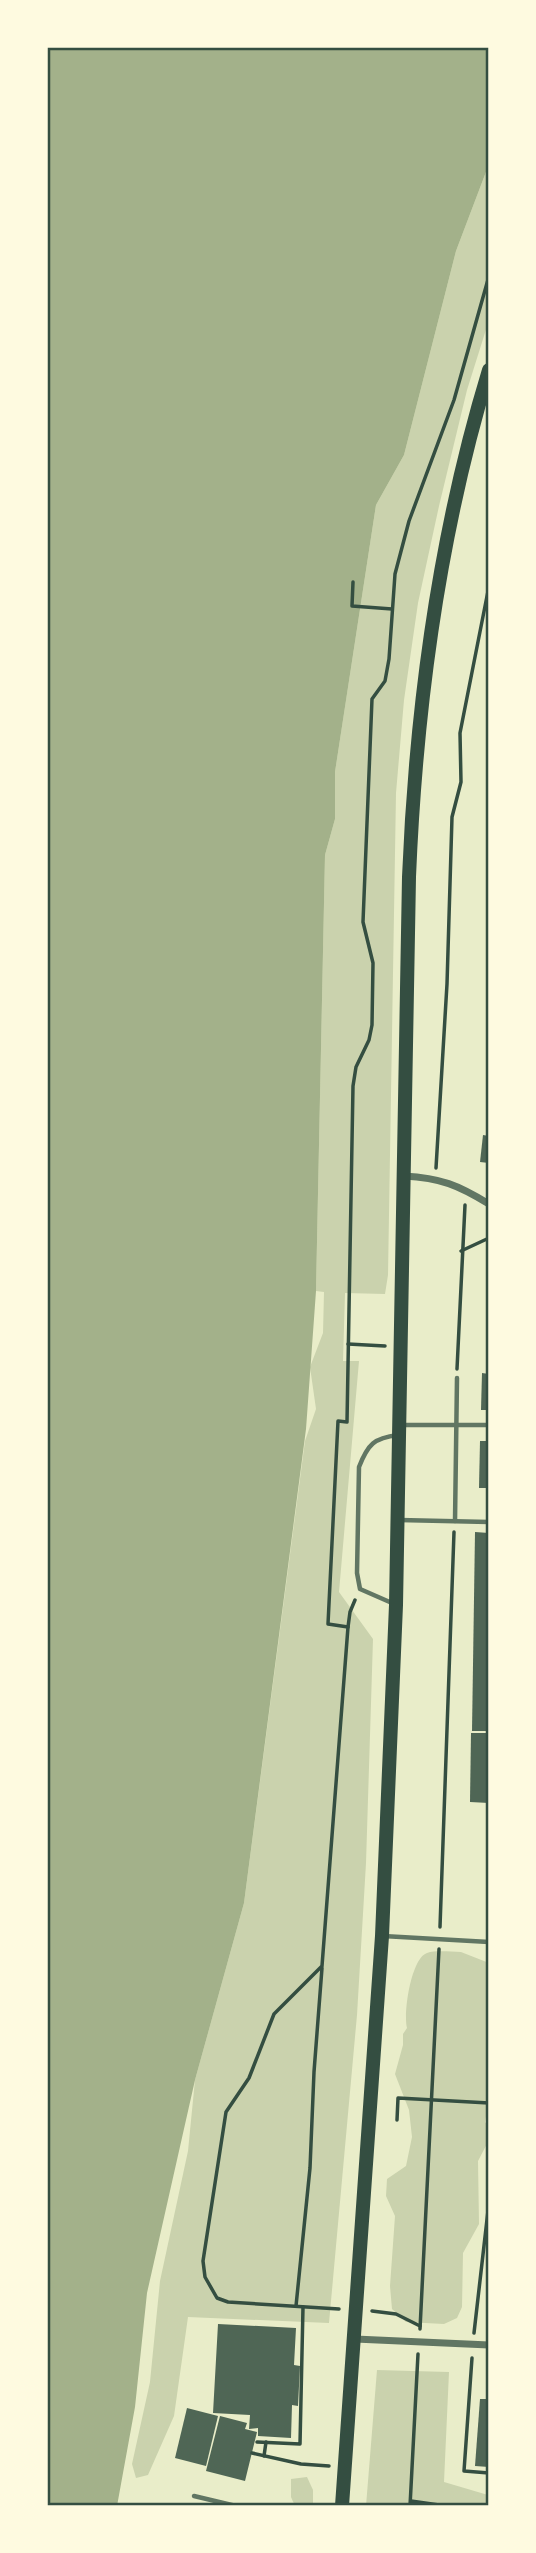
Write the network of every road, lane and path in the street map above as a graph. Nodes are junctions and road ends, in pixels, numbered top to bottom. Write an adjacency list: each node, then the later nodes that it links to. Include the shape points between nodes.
1 (489, 276): 5 (path, via 454,400 409,521 395,574)
2 (489, 370): 6 (main road, via 454,509 421,702 409,877)
3 (353, 582): 5 (path, via 352,606)
4 (489, 586): 7 (path, via 460,733 461,782 452,817)
5 (393, 609): 21 (path, via 385,681 372,699 363,922 373,963 372,1025 353,1086 347,1422 338,1422 328,1624)
6 (404, 1175): 7 (street); 15 (main road)
7 (436, 1178): 8 (street)
8 (467, 1191): 9 (street); 11 (path)
9 (489, 1204)
10 (489, 1238): 11 (path)
11 (461, 1251): 12 (path)
12 (457, 1378): 13 (lane)
13 (456, 1425): 14 (lane); 15 (lane); 17 (lane)
14 (489, 1425)
15 (399, 1430): 16 (main road); 19 (lane, via 380,1437 359,1467)
16 (397, 1520): 17 (lane); 20 (main road)
17 (455, 1521): 18 (lane)
18 (489, 1522)
19 (360, 1589): 20 (lane); 21 (path)
20 (396, 1605): 22 (main road)
21 (348, 1627): 24 (path)
22 (382, 1936): 23 (lane); 33 (main road)
23 (489, 1942)
24 (322, 1966): 28 (path); 28 (path, via 274,2014 249,2078 226,2112 203,2261 217,2298)
25 (489, 2103): 26 (path, via 398,2098)
26 (397, 2120)
27 (489, 2202): 35 (path)
28 (296, 2306): 29 (path)
29 (303, 2307): 30 (path); 38 (path, via 300,2444)
30 (340, 2309)
31 (377, 2311): 32 (path)
32 (420, 2326)
33 (355, 2339): 34 (street); 46 (main road)
34 (419, 2342): 35 (street); 44 (path)
35 (472, 2344): 36 (street); 42 (path, via 464,2471)
36 (489, 2345)
37 (257, 2442): 38 (path)
38 (266, 2442): 40 (path)
39 (252, 2453): 40 (path)
40 (264, 2456): 41 (path)
41 (317, 2466)
42 (489, 2473)
43 (194, 2496): 45 (lane)
44 (411, 2503): 47 (path)
45 (236, 2506)
46 (342, 2506)
47 (446, 2506)

